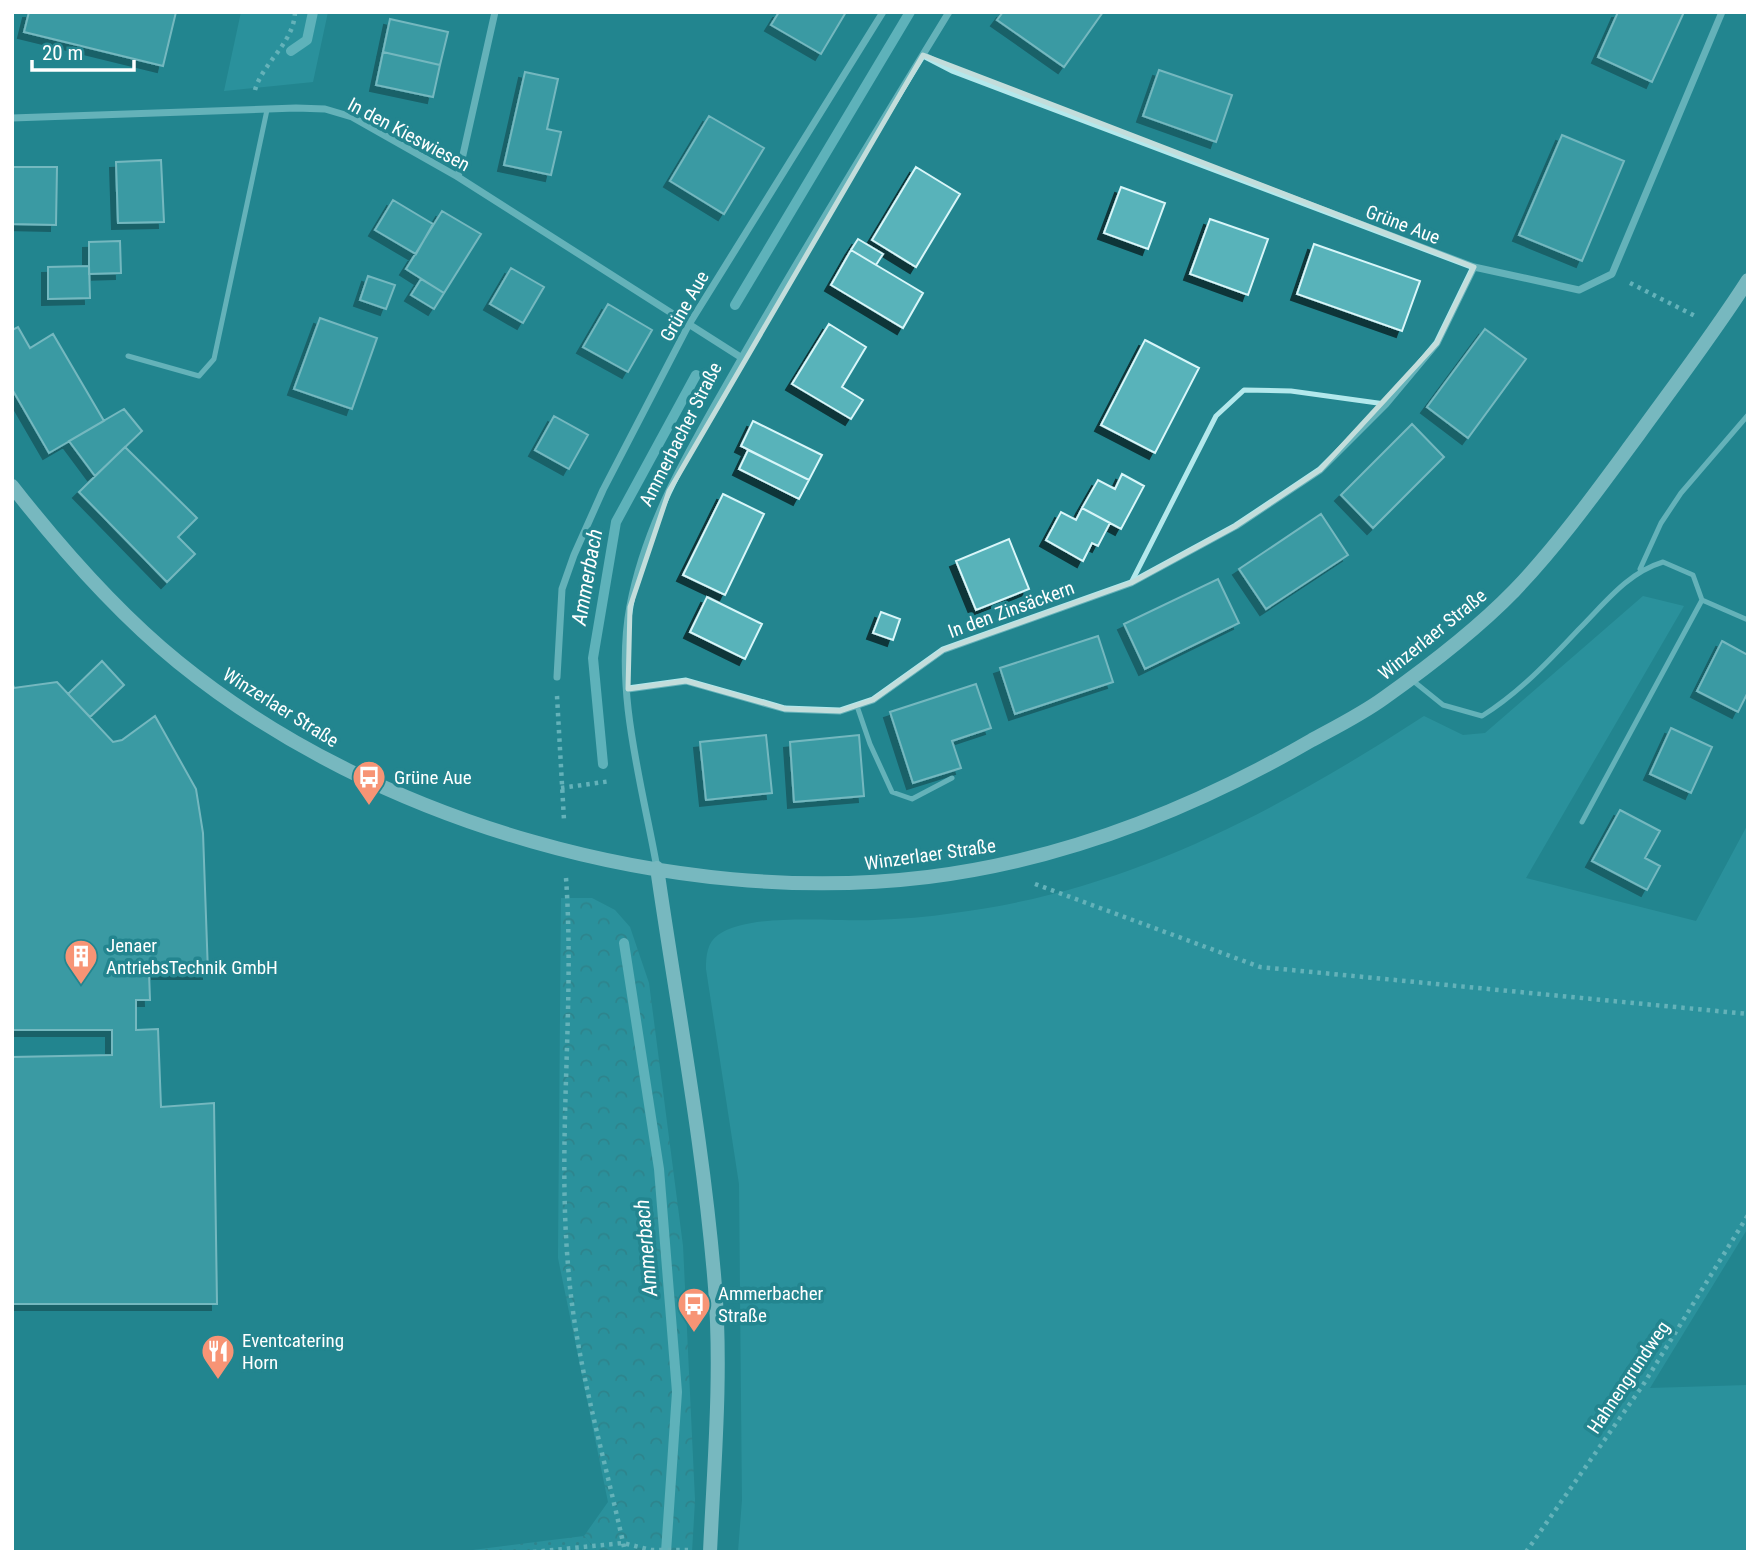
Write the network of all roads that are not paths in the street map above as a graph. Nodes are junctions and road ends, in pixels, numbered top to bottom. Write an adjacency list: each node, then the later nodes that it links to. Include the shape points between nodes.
1 (495, 12): 8 (street)
2 (883, 12): 11 (street, Grüne Aue)
3 (949, 12): 5 (street, Ammerbacher Straße)
4 (1722, 12): 9 (street, Grüne Aue, via 1612,274 1579,290)
5 (923, 55): 9 (street, Grüne Aue, via 952,70); 13 (street, Ammerbacher Straße)
6 (267, 110): 7 (street, In den Kieswiesen); 8 (street, In den Kieswiesen, via 325,109 352,117); 12 (lane, via 214,359 199,376)
7 (12, 118)
8 (458, 177): 11 (street, In den Kieswiesen)
9 (1474, 267): 14 (street, In den Zinsäckern, via 1437,343)
10 (1748, 280): 22 (main road, Winzerlaer Straße, via 1591,499 1513,592)
11 (688, 326): 13 (street, In den Kieswiesen); 21 (street, Grüne Aue, via 603,490 566,573 559,607)
12 (128, 356)
13 (742, 358): 23 (street, Ammerbacher Straße, via 669,491 641,567 630,607)
14 (1386, 404): 18 (street, In den Zinsäckern, via 1320,470 1236,526); 18 (lane, via 1291,391 1244,390 1216,416)
15 (1748, 415): 17 (lane, via 1674,503)
16 (12, 486): 27 (main road, Winzerlaer Straße, via 106,592 176,660 237,705 346,770 441,812 565,850)
17 (1640, 569): 19 (lane, via 1663,562 1693,575); 22 (lane, via 1531,679 1482,716 1443,705)
18 (1131, 583): 24 (street, In den Zinsäckern, via 943,650 873,700)
19 (1702, 600): 20 (lane); 26 (lane)
20 (1748, 620)
21 (557, 677)
22 (1410, 678): 27 (main road, Winzerlaer Straße, via 1265,768 1176,811 1000,865 852,883 774,881)
23 (628, 689): 24 (street, In den Zinsäckern, via 686,681 785,709 840,711); 27 (street, Ammerbacher Straße)
24 (857, 706): 25 (lane, via 891,792 912,799)
25 (952, 778)
26 (1582, 822)
27 (657, 868): 28 (main road, Ammerbacher Straße, via 716,1290)
28 (710, 1552)

